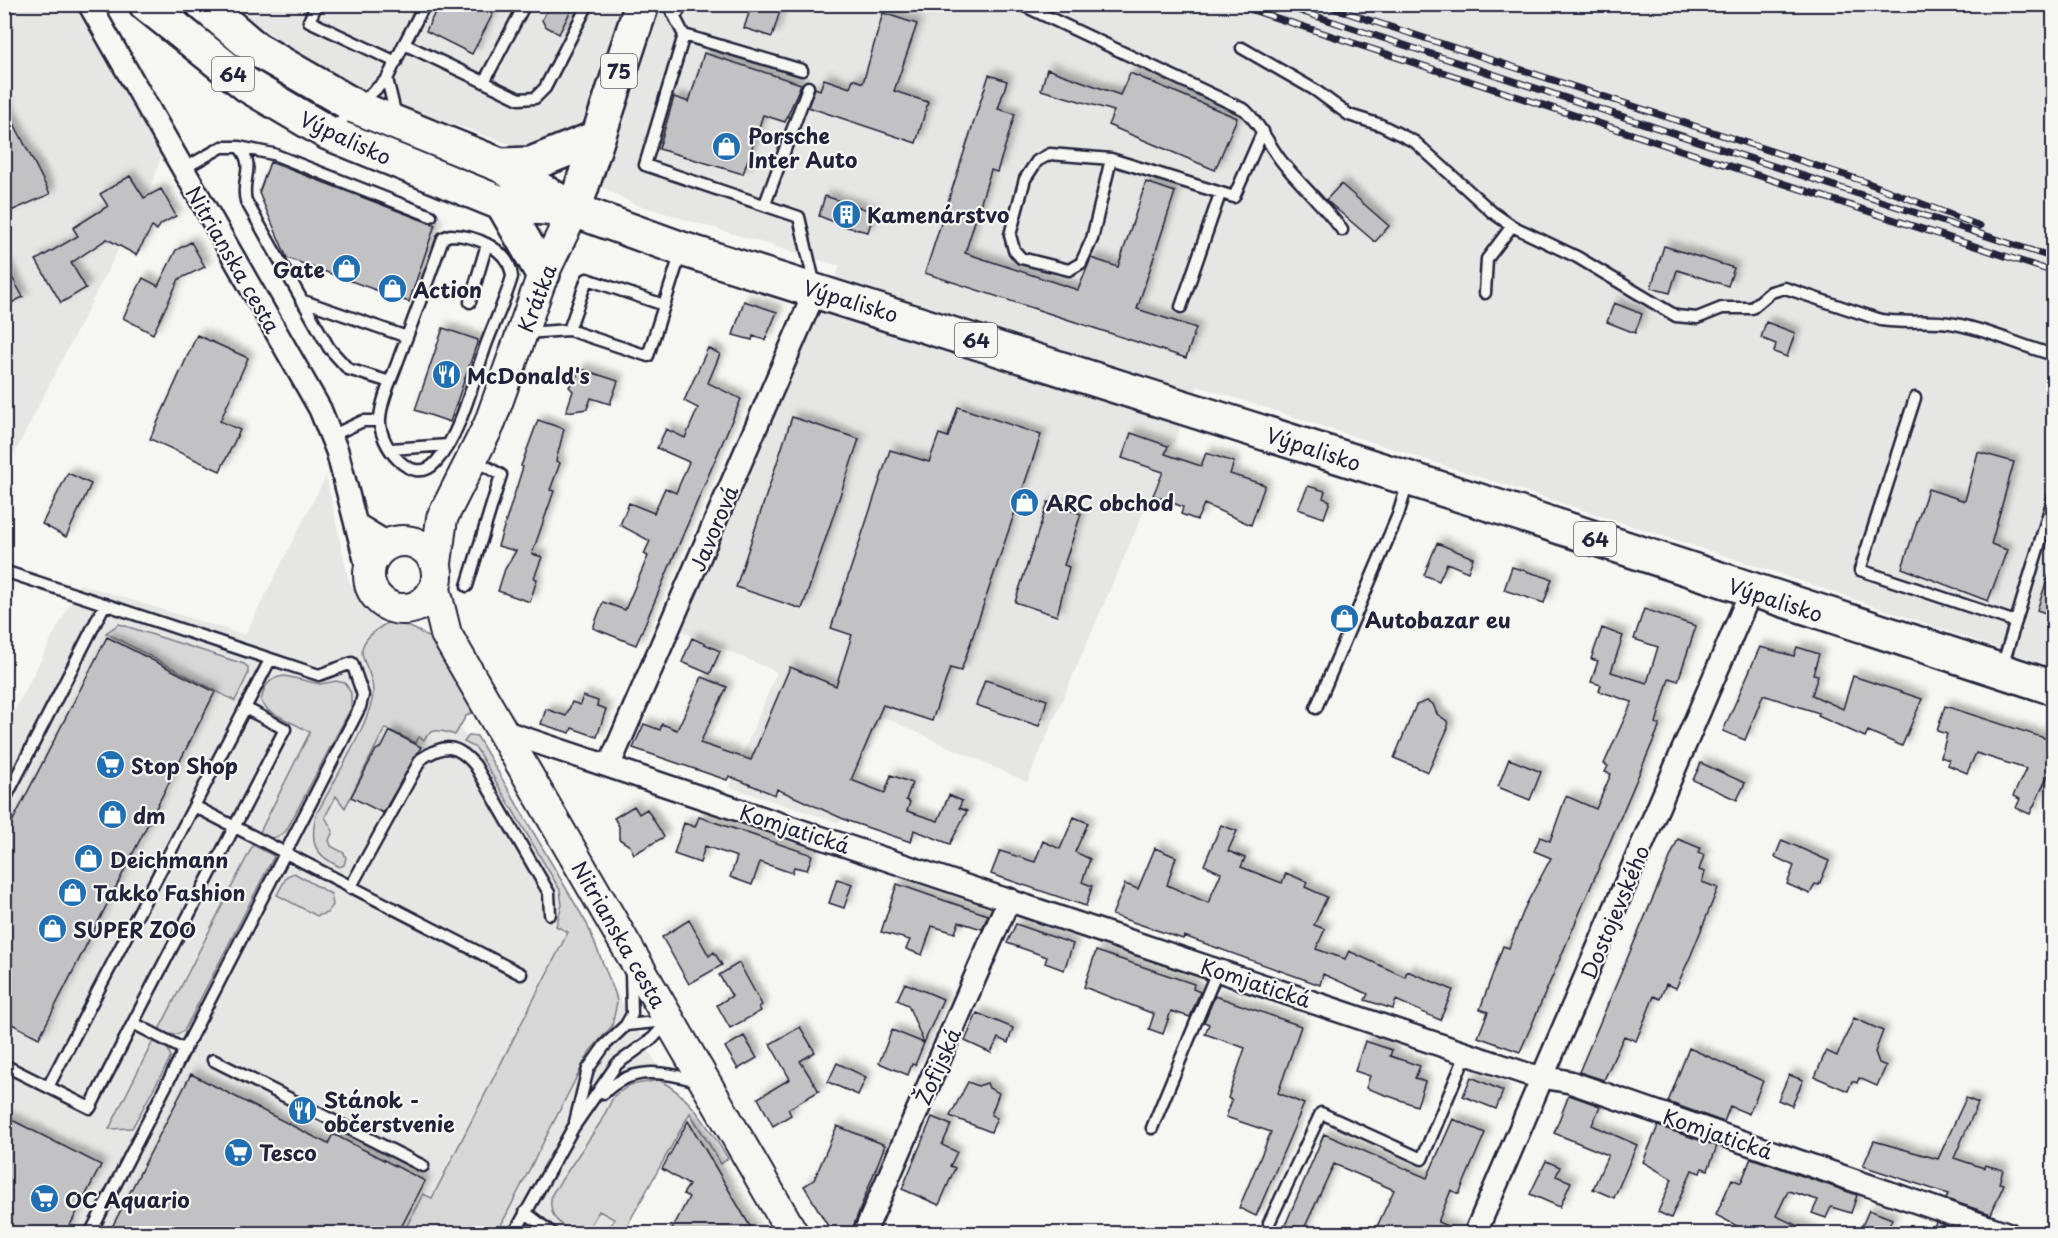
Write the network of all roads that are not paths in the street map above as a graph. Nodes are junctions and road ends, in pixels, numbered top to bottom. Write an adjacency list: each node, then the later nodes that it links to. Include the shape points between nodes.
1 (89, 4): 27 (street, Nitrianska cesta)
2 (146, 4): 22 (main road, Výpalisko / 64, via 247,85)
3 (202, 4): 19 (main road, Výpalisko / 64, via 256,49)
4 (317, 4): 14 (lane, via 309,21)
5 (425, 4): 12 (lane)
6 (525, 4): 17 (lane)
7 (588, 4): 17 (lane, via 545,88 535,98 519,99)
8 (642, 4): 23 (main road, 75)
9 (664, 4): 11 (lane, via 678,12 672,12)
10 (1020, 4): 21 (lane, via 1245,111)
11 (684, 35): 15 (lane); 30 (lane, via 645,165)
12 (404, 44): 14 (lane); 17 (lane)
13 (1242, 48): 33 (lane, via 1315,90 1349,115 1381,125 1414,142)
14 (396, 62): 16 (lane)
15 (802, 70)
16 (387, 79): 19 (lane); 20 (lane)
17 (484, 82)
18 (808, 87): 30 (lane)
19 (356, 107): 20 (main road, Výpalisko / 64); 22 (lane)
20 (398, 125): 26 (main road, Výpalisko / 64)
21 (1263, 131): 28 (lane, via 1234,197); 34 (lane, via 1282,163 1321,202)
22 (328, 133): 29 (main road, Výpalisko / 64)
23 (596, 138): 26 (main road, 64, via 531,165); 31 (main road, 75)
24 (239, 147): 27 (lane, via 222,147); 32 (lane, via 273,154); 40 (lane, via 249,166 243,192 246,201)
25 (1111, 159): 25 (lane, via 1050,154 1037,161 1025,179 1010,236 1014,250 1022,258 1069,270 1081,262 1092,239); 28 (lane)
26 (500, 165): 31 (main road, Výpalisko / 64)
27 (183, 169): 51 (street, Nitrianska cesta, via 294,363)
28 (1220, 194): 43 (lane)
29 (503, 204): 31 (main road, Výpalisko / 64); 37 (main road)
30 (768, 206): 38 (lane, via 799,217)
31 (573, 210): 36 (main road, Výpalisko / 64); 37 (main road, Krátka)
32 (431, 216)
33 (1512, 226): 39 (lane, via 1487,260); 47 (lane, via 1577,257 1676,316 1697,318 1722,308 1752,308 1785,288 1881,320 1959,324)
34 (1342, 230)
35 (487, 244): 41 (lane); 46 (lane, via 465,236 443,238); 53 (lane, via 508,262 512,277)
36 (682, 249): 38 (main road, Výpalisko / 64); 42 (lane)
37 (543, 274): 45 (main road, Krátka)
38 (816, 289): 54 (main road, Výpalisko / 64); 74 (street, Javorová)
39 (1485, 293)
40 (301, 300): 46 (lane); 48 (lane, via 337,360 348,369)
41 (470, 302)
42 (664, 305): 44 (lane, via 587,279); 44 (lane, via 648,356)
43 (1181, 307)
44 (569, 330): 45 (lane)
45 (522, 333): 53 (main road, Krátka, via 489,425)
46 (407, 337): 48 (lane)
47 (2054, 355)
48 (390, 382): 50 (lane)
49 (1916, 398): 66 (lane, via 1860,570)
50 (379, 421): 51 (lane, via 363,421); 52 (lane)
51 (331, 436): 57 (street, Nitrianska cesta)
52 (391, 448): 53 (lane); 53 (lane, via 409,470 418,472)
53 (460, 452): 56 (main road, Krátka); 62 (lane, via 501,475)
54 (1409, 478): 63 (main road, Výpalisko / 64); 72 (lane, via 1398,515)
55 (2054, 496): 66 (lane)
56 (442, 518): 58 (main road); 61 (main road, Krátka)
57 (356, 524): 58 (street); 60 (street, Nitrianska cesta)
58 (398, 542): 60 (main road, via 375,555); 61 (main road, via 424,548)
59 (4, 571): 64 (lane)
60 (369, 575): 65 (main road, via 380,600 392,607)
61 (435, 576): 65 (main road, via 427,600); 67 (main road, Nitrianska cesta)
62 (467, 586)
63 (1751, 591): 69 (main road, Výpalisko / 64); 92 (street, Dostojevského)
64 (105, 604): 68 (lane); 75 (lane)
65 (411, 608): 67 (main road, Nitrianska cesta)
66 (2016, 622): 69 (lane)
67 (446, 634): 73 (main road, Nitrianska cesta)
68 (270, 660): 71 (lane); 78 (lane, via 319,675 352,663 363,695)
69 (2001, 670): 70 (main road, Výpalisko / 64)
70 (2054, 688)
71 (245, 708): 76 (lane); 77 (lane, via 285,729)
72 (1316, 708)
73 (503, 731): 74 (street, Komjatická); 82 (main road, Nitrianska cesta)
74 (609, 766): 80 (street, Komjatická)
75 (4, 801)
76 (194, 806): 77 (lane); 94 (lane)
77 (235, 827): 78 (lane); 86 (lane)
78 (286, 854): 79 (lane); 88 (lane)
79 (350, 888): 81 (lane, via 421,759 450,748 464,752 475,765 549,893); 84 (lane)
80 (1009, 899): 83 (street, Komjatická); 105 (street, Žofijská)
81 (550, 914)
82 (631, 954): 85 (main road, Nitrianska cesta); 87 (lane, via 632,1014)
83 (1218, 969): 89 (street, Komjatická); 97 (lane)
84 (521, 974)
85 (670, 1020): 87 (lane); 93 (main road, Nitrianska cesta); 95 (lane, via 617,1064)
86 (133, 1023): 88 (lane); 94 (lane, via 90,1108)
87 (626, 1025): 96 (lane, via 588,1069)
88 (185, 1050): 101 (lane)
89 (1467, 1052): 92 (street, Komjatická); 100 (lane, via 1422,1159 1321,1113)
90 (213, 1060): 98 (lane)
91 (4, 1065): 94 (lane)
92 (1542, 1078): 106 (street, Dostojevského); 107 (street, Komjatická, via 1570,1082)
93 (706, 1084): 95 (lane, via 670,1073 639,1073 614,1083); 104 (main road, Nitrianska cesta)
94 (48, 1087)
95 (588, 1109): 96 (lane)
96 (573, 1128): 99 (lane)
97 (1152, 1128)
98 (423, 1166)
99 (525, 1212): 102 (lane); 103 (lane)
100 (1269, 1223)
101 (90, 1233)
102 (514, 1233)
103 (553, 1233)
104 (793, 1233)
105 (864, 1233)
106 (1475, 1233)
107 (2009, 1233)

